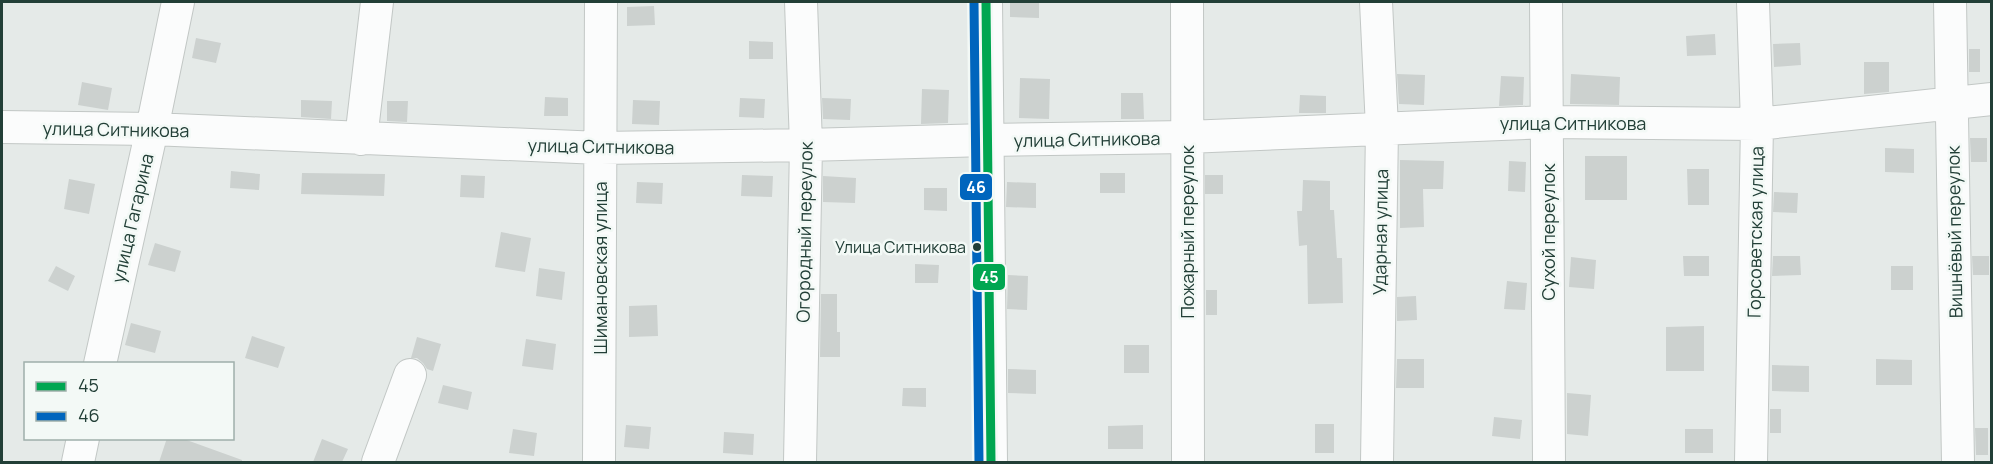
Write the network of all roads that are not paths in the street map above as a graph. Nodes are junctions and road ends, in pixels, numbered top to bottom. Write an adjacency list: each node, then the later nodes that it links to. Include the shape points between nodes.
1 (178, 2): 17 (street, улица Гагарина)
2 (377, 2): 19 (street)
3 (601, 2): 22 (street, Шимановская улица)
4 (801, 2): 21 (street, Огородный переулок)
5 (986, 2): 20 (street)
6 (1187, 2): 18 (street, Пожарный переулок)
7 (1376, 2): 16 (street, Ударная улица)
8 (1546, 2): 13 (street, Сухой переулок)
9 (1753, 2): 14 (street, Горсоветская улица)
10 (1950, 2): 12 (street, Вишнёвый переулок)
11 (1992, 99): 12 (street, улица Ситникова)
12 (1952, 104): 14 (street, улица Ситникова); 35 (street, Вишнёвый переулок)
13 (1547, 122): 14 (street, улица Ситникова); 16 (street, улица Ситникова); 33 (street, Сухой переулок)
14 (1757, 124): 34 (street, Горсоветская улица)
15 (2, 127): 17 (street, улица Ситникова)
16 (1382, 128): 18 (street, улица Ситникова); 32 (street, Ударная улица)
17 (152, 129): 19 (street, улица Ситникова); 23 (street, улица Гагарина)
18 (1187, 137): 20 (street, улица Ситникова); 31 (street, Пожарный переулок)
19 (361, 139): 22 (street, улица Ситникова)
20 (987, 140): 21 (street, улица Ситникова); 30 (street)
21 (806, 145): 22 (street, улица Ситникова); 29 (street, Огородный переулок)
22 (600, 148): 28 (street, Шимановская улица)
23 (100, 362)
24 (410, 375): 27 (street)
25 (83, 440): 26 (street)
26 (78, 462)
27 (378, 462)
28 (599, 462)
29 (800, 462)
30 (991, 462)
31 (1188, 462)
32 (1377, 462)
33 (1549, 462)
34 (1751, 462)
35 (1958, 462)

